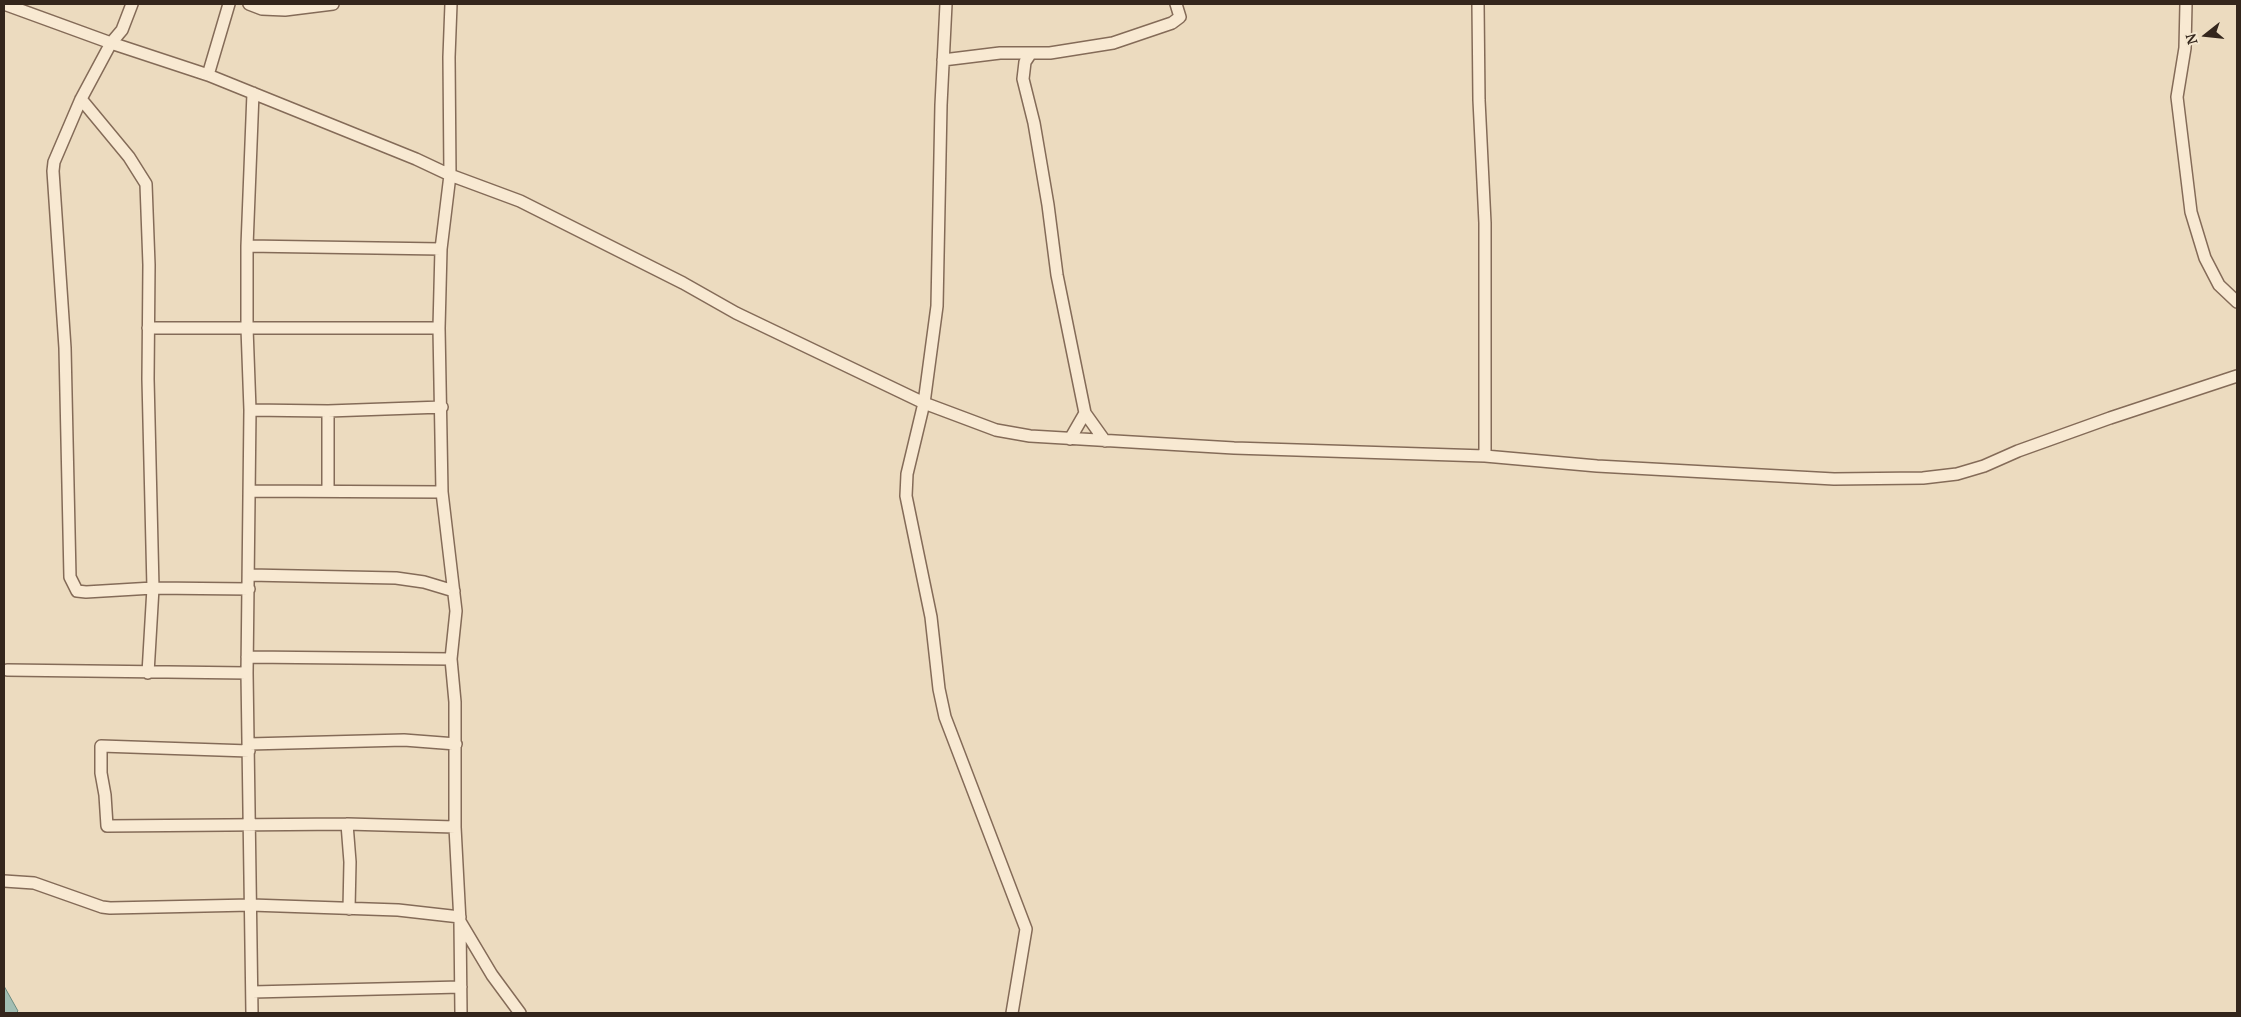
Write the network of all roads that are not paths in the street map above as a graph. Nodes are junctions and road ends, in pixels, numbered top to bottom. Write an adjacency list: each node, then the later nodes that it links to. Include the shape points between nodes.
1 (4, 4): 12 (street)
2 (39, 4): 12 (street)
3 (132, 4): 13 (street, via 122,30)
4 (229, 4): 16 (street)
5 (249, 4): 6 (street, via 262,9 286,10)
6 (333, 4)
7 (451, 4): 19 (street)
8 (946, 4): 15 (street)
9 (1176, 4): 14 (street, via 1180,17 1113,43)
10 (1478, 4): 34 (street, via 1485,223)
11 (2186, 4): 22 (street, via 2186,48 2177,98 2192,212 2205,258 2220,285)
12 (36, 15): 13 (street)
13 (111, 43): 16 (street); 18 (street)
14 (1031, 53): 15 (street, via 1000,52); 31 (street, via 1025,62 1023,79 1034,123 1057,275)
15 (943, 60): 27 (street, via 937,306)
16 (208, 75): 17 (street)
17 (253, 93): 19 (street); 20 (street)
18 (81, 99): 23 (street, via 129,157 146,184); 39 (street, via 54,162 52,180 65,348 70,577 77,591)
19 (450, 175): 21 (street); 27 (street, via 520,201 736,313)
20 (247, 246): 21 (street); 24 (street)
21 (441, 249): 25 (street)
22 (2237, 302)
23 (148, 328): 24 (street); 39 (street)
24 (247, 328): 25 (street); 29 (street)
25 (439, 328): 28 (street)
26 (2237, 376): 34 (street, via 2110,418 1984,466 1957,474 1923,478 1824,479)
27 (924, 403): 32 (street, via 996,430); 61 (street, via 907,474 906,496 931,617 945,716 1026,929)
28 (442, 408): 30 (street); 37 (street)
29 (250, 410): 30 (street); 36 (street)
30 (328, 411): 35 (street)
31 (1085, 413): 32 (street); 33 (street)
32 (1070, 439): 33 (street)
33 (1105, 441): 34 (street)
34 (1485, 456)
35 (328, 490): 36 (street); 37 (street)
36 (249, 491): 38 (street)
37 (442, 492): 41 (street)
38 (249, 575): 40 (street); 41 (street, via 396,578)
39 (153, 588): 40 (street); 45 (street)
40 (249, 589): 42 (street)
41 (454, 591): 43 (street, via 456,611)
42 (248, 656): 43 (street); 46 (street)
43 (451, 659): 47 (street)
44 (7, 670): 45 (street)
45 (148, 672): 46 (street)
46 (247, 674): 48 (street)
47 (456, 744): 48 (street, via 404,740); 51 (street)
48 (249, 748): 50 (street); 50 (street, via 102,746 101,773 107,826)
49 (347, 824): 50 (street); 51 (street); 54 (street)
50 (250, 826): 53 (street)
51 (455, 827): 55 (street)
52 (4, 880): 53 (street, via 34,883 110,908)
53 (251, 906): 54 (street); 57 (street)
54 (349, 909): 55 (street, via 398,910)
55 (460, 919): 56 (street); 60 (street, via 492,975)
56 (461, 987): 57 (street); 59 (street)
57 (252, 992): 58 (street)
58 (252, 1013)
59 (461, 1013)
60 (520, 1013)
61 (1012, 1013)

